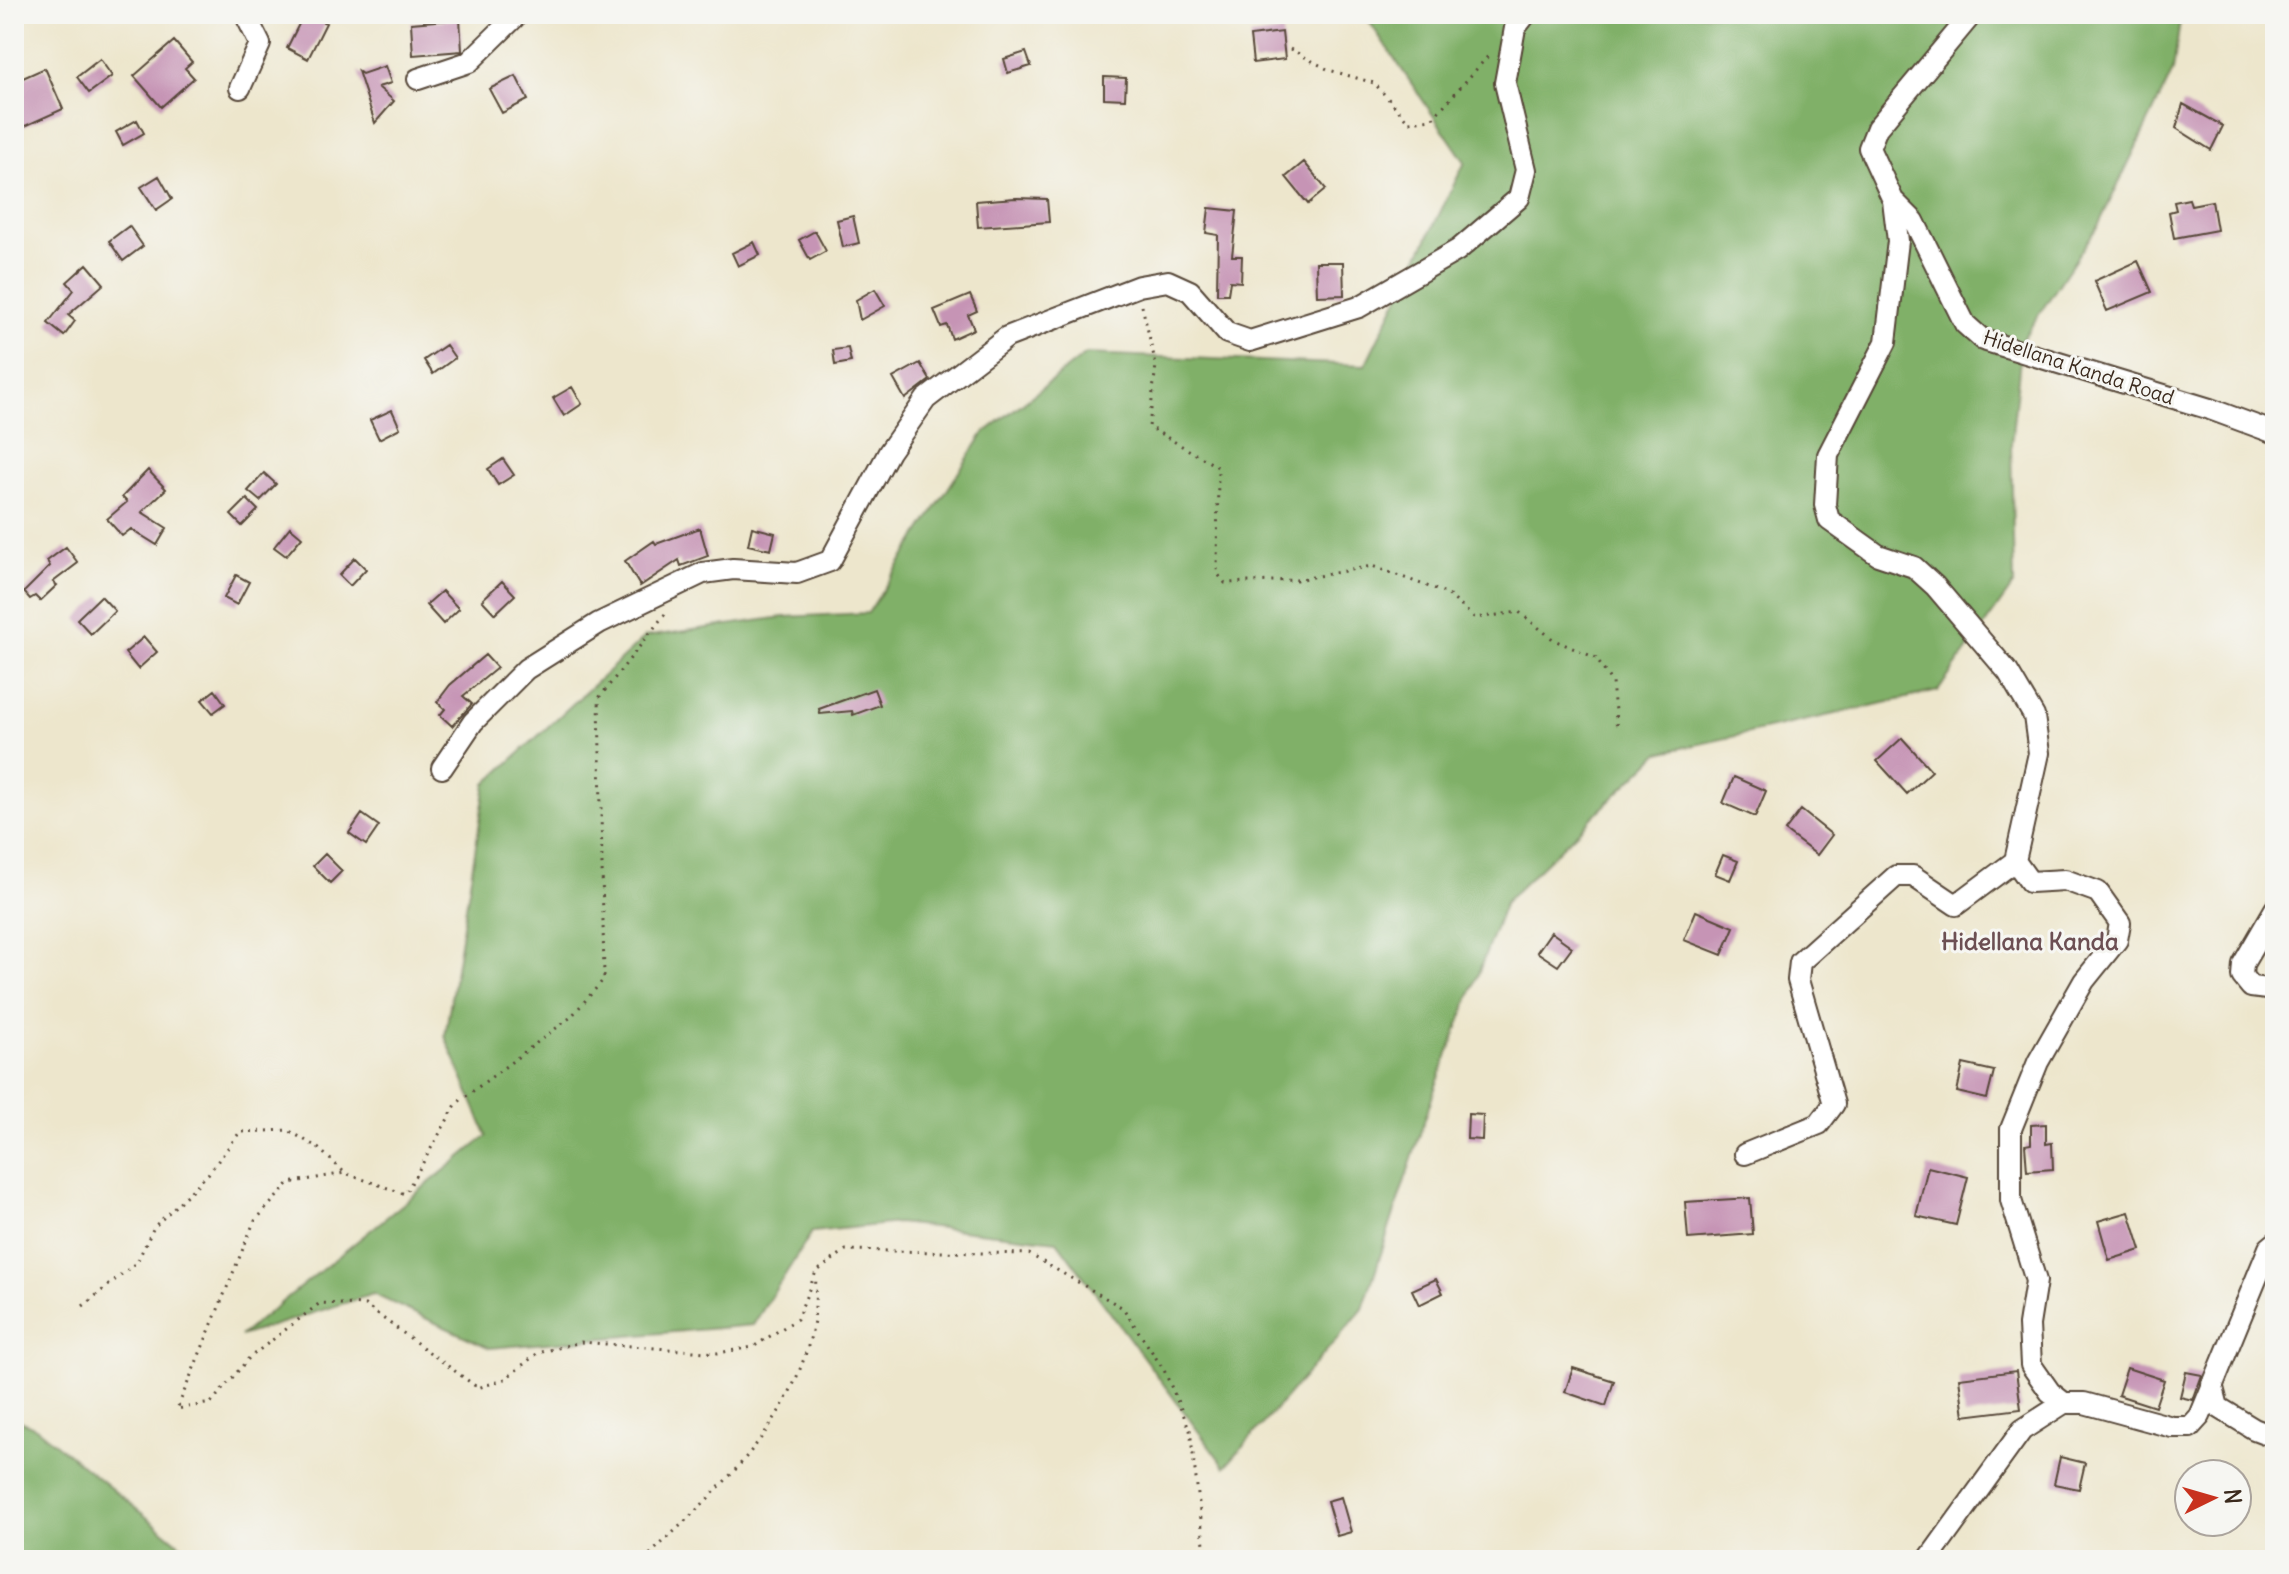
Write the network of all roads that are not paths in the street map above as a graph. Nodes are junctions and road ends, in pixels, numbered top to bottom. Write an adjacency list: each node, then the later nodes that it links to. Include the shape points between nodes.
1 (245, 14): 6 (street, via 260,44)
2 (518, 14): 5 (street, via 469,62)
3 (1972, 14): 7 (street, Hidellana Kanda Road, via 1877,128 1869,148)
4 (1520, 21): 9 (street, via 1505,83 1526,170 1519,198 1458,250 1359,307 1250,341 1227,333 1190,291 1168,281 1139,286 1007,337 926,399 889,452 830,561 797,573 703,573 599,623 526,669 473,722)
5 (418, 79)
6 (240, 88)
7 (1893, 200): 8 (street, Hidellana Kanda Road, via 1914,221 1965,324 1983,340); 10 (street, via 1898,241 1886,342 1828,455 1825,505 1829,520 1878,555 1914,567 1935,586 2008,672 2034,716 2039,753)
8 (2275, 433)
9 (442, 768)
10 (2015, 861): 13 (street, via 1956,905 1913,876 1896,876 1800,962 1798,980 1834,1104 1819,1124); 16 (street, via 2030,882 2065,880 2098,892 2120,923 2117,940 2084,981 2038,1062 2011,1129 2011,1200 2036,1281 2029,1325 2031,1365)
11 (2275, 909): 12 (street, via 2243,964 2242,976 2251,987)
12 (2275, 990)
13 (1745, 1154)
14 (2275, 1243): 15 (street)
15 (2212, 1384): 16 (street, via 2190,1427); 17 (street, via 2218,1407)
16 (2064, 1403): 18 (street, via 2022,1430)
17 (2275, 1437)
18 (1928, 1560)

